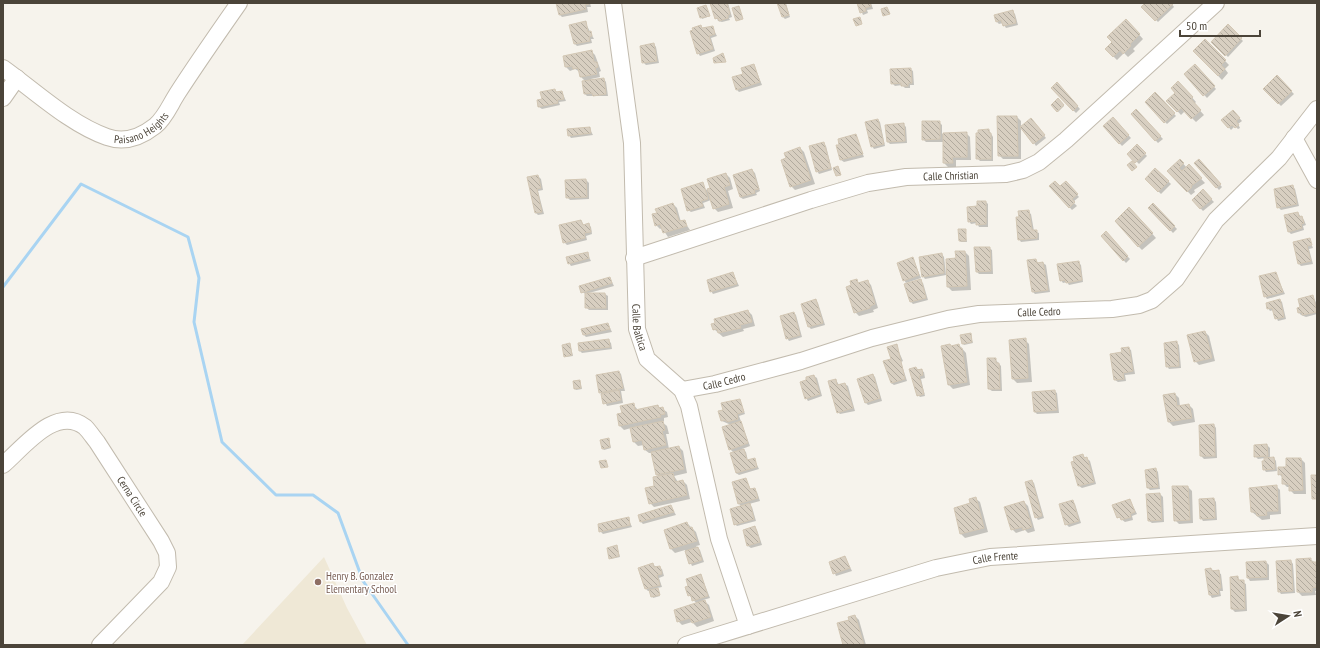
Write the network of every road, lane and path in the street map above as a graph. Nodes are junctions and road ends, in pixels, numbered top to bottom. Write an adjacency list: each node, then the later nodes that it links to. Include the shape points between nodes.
1 (239, 3): 5 (street, Paisano Heights, via 156,126 139,136 122,140 108,137 84,126 69,118)
2 (613, 3): 10 (street, Calle Baltica, via 631,136)
3 (1216, 3): 10 (street, Calle Christian, via 1066,140 1039,162 1023,170 1006,174 906,177 868,183)
4 (3, 68): 5 (street, Paisano Heights)
5 (17, 78): 6 (street)
6 (3, 98)
7 (1317, 109): 8 (street, Calle Cedro)
8 (1294, 138): 9 (street); 11 (street, Calle Cedro, via 1266,172 1216,220 1176,280 1152,300 1139,306 979,314 948,319 878,336 801,361)
9 (1317, 180)
10 (634, 258): 11 (street, Calle Baltica, via 637,329 647,359)
11 (682, 390): 14 (street, Calle Baltica, via 692,418 719,539)
12 (3, 466): 15 (street, Cerna Circle, via 44,428 57,421 71,421 85,427 162,541 168,553 168,567 161,582)
13 (1317, 536): 14 (street, Calle Frente, via 990,557 936,568)
14 (748, 626): 16 (street, Calle Frente)
15 (100, 645)
16 (686, 645)

